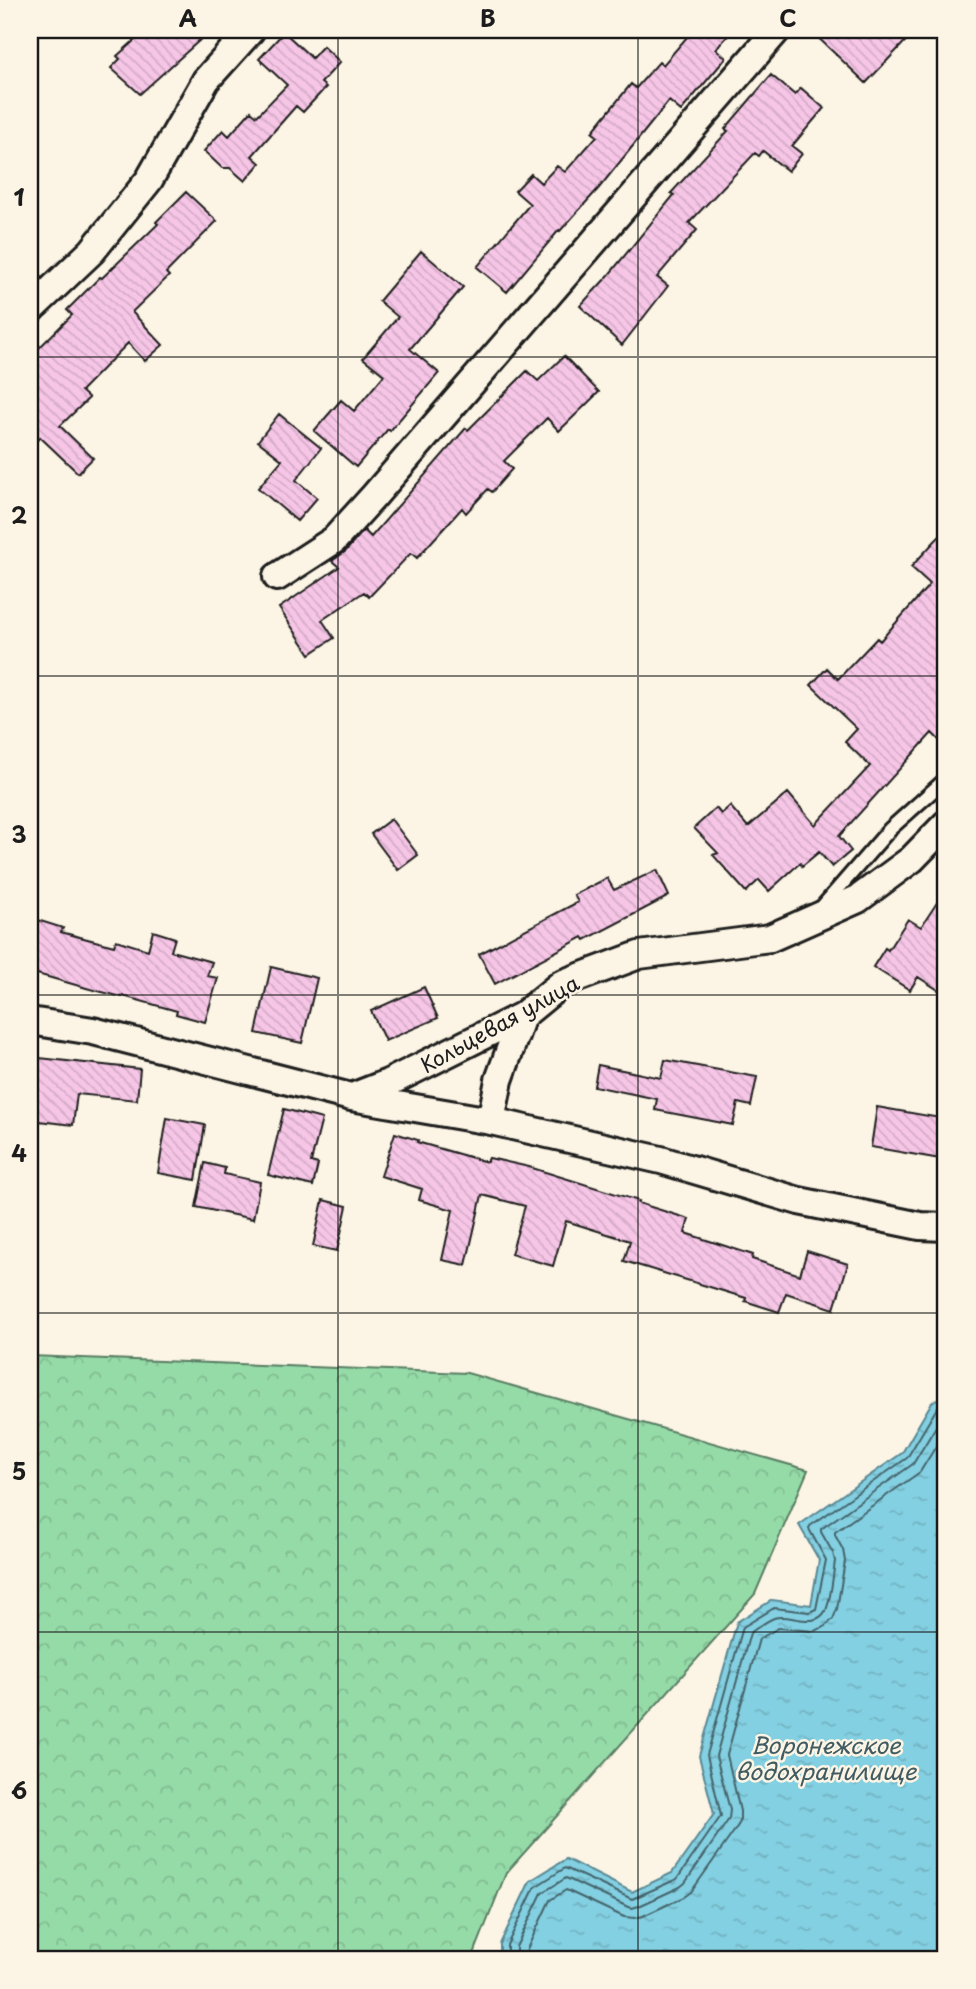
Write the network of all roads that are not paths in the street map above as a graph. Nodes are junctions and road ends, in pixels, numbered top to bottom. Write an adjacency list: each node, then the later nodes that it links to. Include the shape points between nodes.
1 (251, 30): 3 (street, via 206,80 149,180 92,251)
2 (777, 30): 4 (street, via 358,514 334,540)
3 (30, 310)
4 (276, 577)
5 (946, 779): 7 (lane, via 890,829)
6 (946, 824): 7 (street, Кольцевая улица, via 912,859 858,899)
7 (813, 918): 8 (street, Кольцевая улица, via 770,938 639,954 561,984)
8 (522, 1016): 10 (street, Кольцевая улица); 11 (street, via 499,1080)
9 (30, 1021): 10 (street, via 93,1031)
10 (351, 1097): 11 (street)
11 (491, 1121): 12 (street, via 661,1160 799,1201 920,1226)
12 (946, 1227)

